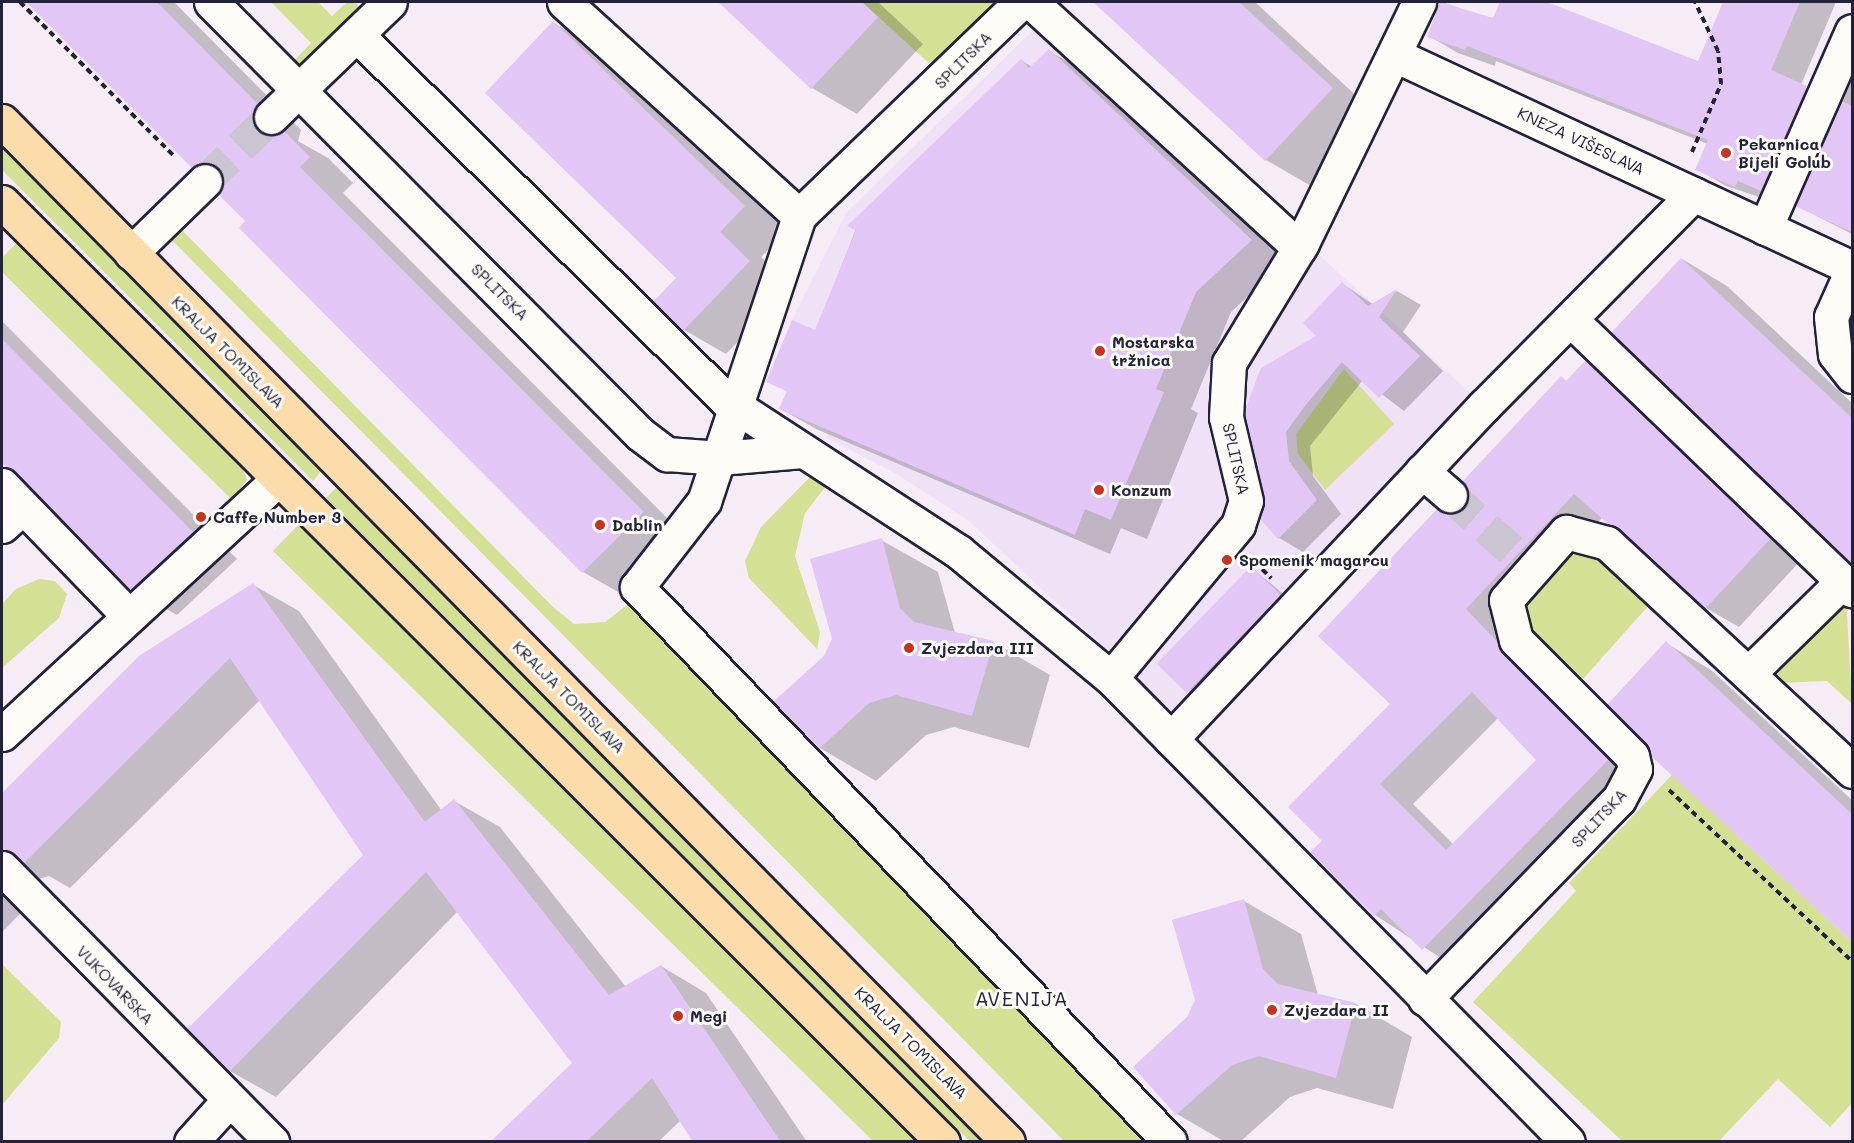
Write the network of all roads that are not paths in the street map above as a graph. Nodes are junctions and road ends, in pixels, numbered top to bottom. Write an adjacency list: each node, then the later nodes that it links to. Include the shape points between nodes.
1 (211, 2): 9 (street, SPLITSKA)
2 (564, 2): 15 (street)
3 (1021, 2): 15 (street, SPLITSKA)
4 (1030, 2): 17 (street)
5 (1419, 2): 8 (street, SPLITSKA)
6 (371, 14): 9 (street); 22 (street, via 698,376)
7 (1852, 31): 16 (street)
8 (1397, 56): 13 (street, KNEZA VIŠESLAVA); 17 (street, SPLITSKA)
9 (300, 89): 10 (street); 24 (street, SPLITSKA, via 640,435 667,454)
10 (271, 117)
11 (2, 121): 18 (main road, KRALJA TOMISLAVA)
12 (204, 183): 18 (street)
13 (1686, 190): 16 (street, KNEZA VIŠESLAVA); 20 (street)
14 (2, 202): 26 (main road)
15 (799, 216): 22 (street, SPLITSKA)
16 (1765, 228): 19 (street, KNEZA VIŠESLAVA)
17 (1299, 248): 32 (street, SPLITSKA, via 1229,363 1226,417 1246,501 1229,537)
18 (131, 254): 42 (main road, KRALJA TOMISLAVA)
19 (1852, 269): 21 (street, KNEZA VIŠESLAVA, via 1831,317 1835,354)
20 (1571, 320): 25 (street); 29 (street)
21 (1852, 376)
22 (737, 408): 23 (street); 24 (street, SPLITSKA)
23 (803, 451): 24 (street, SPLITSKA); 32 (street, via 959,552)
24 (720, 458): 43 (street, via 704,501 637,587)
25 (1422, 471): 27 (street); 34 (street)
26 (277, 480): 30 (street); 41 (main road)
27 (1450, 495)
28 (9, 506): 30 (street)
29 (1848, 585): 31 (street)
30 (128, 614): 33 (street)
31 (1749, 673): 35 (street); 37 (street, SPLITSKA, via 1607,543 1566,532 1526,562 1506,600 1515,640 1632,756 1635,769 1619,800)
32 (1111, 678): 34 (street)
33 (2, 734)
34 (1171, 739): 37 (street)
35 (1852, 771)
36 (2, 868): 38 (street, VUKOVARSKA)
37 (1425, 999): 44 (street)
38 (229, 1100): 39 (street); 40 (street, VUKOVARSKA)
39 (191, 1142)
40 (272, 1142)
41 (943, 1142)
42 (1008, 1142)
43 (1170, 1142)
44 (1568, 1142)

